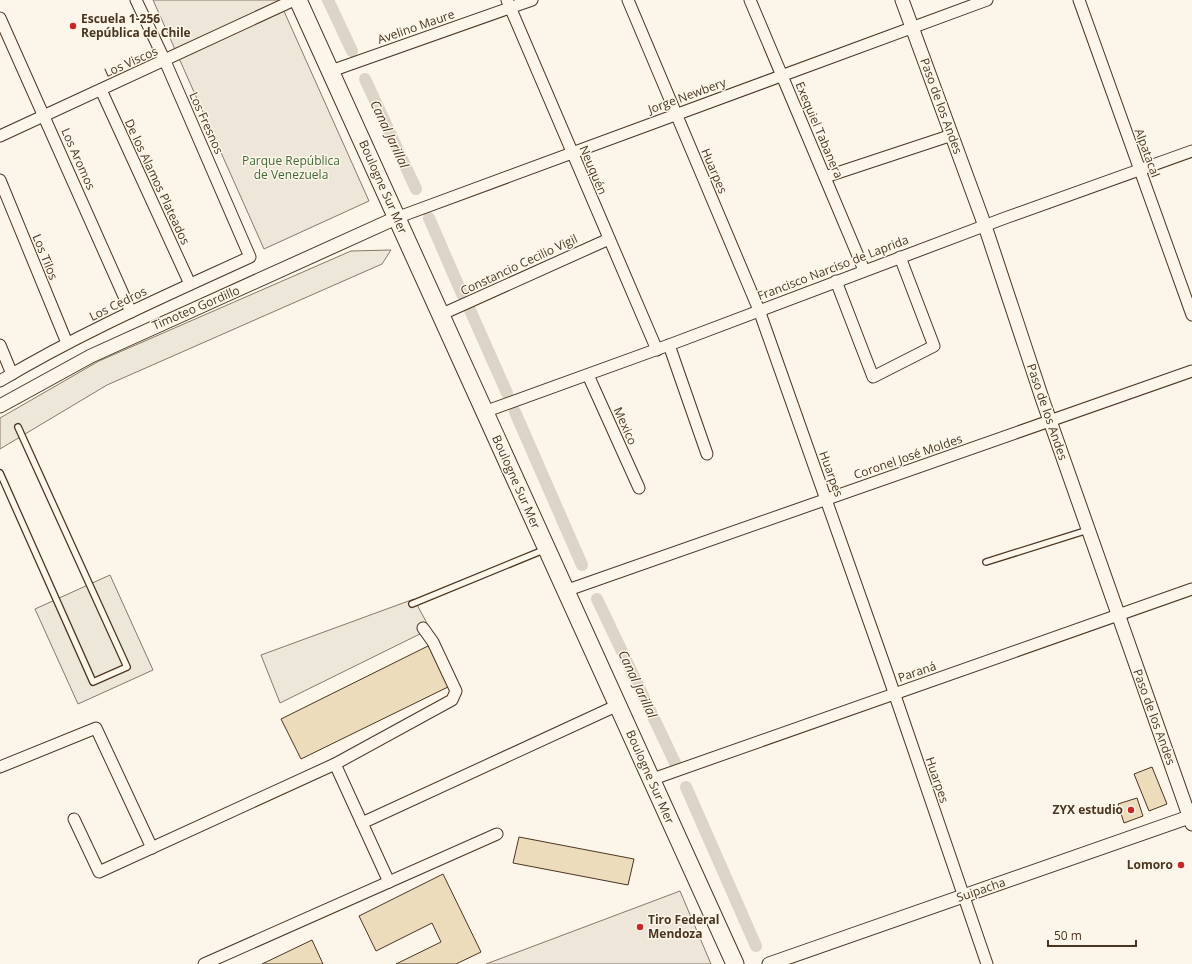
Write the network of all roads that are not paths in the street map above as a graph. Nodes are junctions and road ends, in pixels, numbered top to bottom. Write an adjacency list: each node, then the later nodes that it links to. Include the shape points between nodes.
1 (136, 0): 13 (street, Los Fresnos)
2 (294, 0): 13 (street, Los Viscos)
3 (298, 0): 14 (main road, Boulogne Sur Mer)
4 (532, 0): 10 (street, Avelino Maure)
5 (628, 0): 17 (street, Huarpes)
6 (750, 0): 15 (street, Exequiel Tabanera)
7 (902, 0): 12 (street, Paso de los Andes)
8 (988, 0): 12 (street, Jorge Newbery)
9 (1079, 0): 23 (street, Alpatacal)
10 (509, 4): 14 (street, Avelino Maure); 22 (street, Neuquén)
11 (0, 18): 18 (street, Los Aromos)
12 (912, 27): 15 (street, Jorge Newbery); 19 (street, Paso de los Andes)
13 (165, 62): 16 (street, Los Viscos); 29 (street, Los Fresnos)
14 (331, 71): 26 (main road, Boulogne Sur Mer)
15 (782, 75): 17 (street, Jorge Newbery); 24 (street, Exequiel Tabanera)
16 (101, 90): 18 (street, Los Viscos); 33 (street, De los Alamos Plateados)
17 (676, 114): 22 (street, Jorge Newbery); 34 (street, Huarpes)
18 (44, 116): 20 (street, Los Viscos); 35 (street, Los Aromos)
19 (952, 135): 24 (street); 27 (street, Paso de los Andes)
20 (0, 136)
21 (1192, 151): 23 (street, Francisco Narciso de Laprida)
22 (572, 152): 26 (street, Jorge Newbery); 28 (street, Neuquén)
23 (1139, 170): 27 (street, Francisco Narciso de Laprida); 37 (street, Alpatacal)
24 (825, 177): 31 (street, Exequiel Tabanera)
25 (0, 180): 38 (street, Los Tilos)
26 (396, 218): 36 (main road, Boulogne Sur Mer); 46 (street, Timoteo Gordillo, via 91,356)
27 (985, 226): 30 (street, Francisco Narciso de Laprida); 48 (street, Paso de los Andes)
28 (608, 239): 36 (street, Constancio Cecilio Vigil); 41 (street, Neuquén)
29 (250, 257): 33 (street, Los Cedros)
30 (900, 257): 31 (street, Francisco Narciso de Laprida); 32 (street, via 934,346 873,378)
31 (864, 270): 32 (street, Francisco Narciso de Laprida)
32 (836, 281): 34 (street, Francisco Narciso de Laprida)
33 (190, 284): 35 (street, Los Cedros)
34 (758, 310): 40 (street, Francisco Narciso de Laprida); 53 (street, Huarpes)
35 (130, 312): 38 (street, Los Cedros)
36 (440, 315): 47 (main road, Boulogne Sur Mer)
37 (1192, 315)
38 (67, 343): 43 (street, Los Cedros)
39 (0, 345): 43 (street)
40 (670, 345): 41 (street, Francisco Narciso de Laprida); 50 (street)
41 (657, 350): 44 (street, Francisco Narciso de Laprida)
42 (1192, 371): 48 (street, Coronel José Moldes)
43 (12, 374): 45 (street, Los Cedros)
44 (588, 375): 47 (street, Francisco Narciso de Laprida); 52 (street, Mexico)
45 (0, 381)
46 (0, 406)
47 (484, 412): 55 (main road, Boulogne Sur Mer)
48 (1050, 421): 53 (street, Coronel José Moldes); 54 (street, Paso de los Andes)
49 (18, 427): 51 (lane, via 127,667 93,682)
50 (707, 454)
51 (0, 473)
52 (638, 488)
53 (826, 500): 58 (street, Coronel José Moldes); 62 (street, Huarpes)
54 (1088, 530): 56 (lane); 60 (street, Paso de los Andes)
55 (546, 549): 58 (main road, Boulogne Sur Mer); 59 (lane)
56 (986, 562)
57 (1192, 589): 60 (street, Paraná)
58 (565, 591): 63 (main road, Boulogne Sur Mer)
59 (412, 604)
60 (1118, 616): 62 (street, Paraná); 68 (street, Paso de los Andes)
61 (424, 628): 64 (street, via 456,691 452,700)
62 (894, 694): 66 (street, Paraná); 73 (street, Huarpes)
63 (618, 706): 66 (main road, Boulogne Sur Mer); 69 (street)
64 (335, 764): 69 (street); 71 (street)
65 (0, 767): 71 (street, via 96,728)
66 (650, 780): 75 (main road, Boulogne Sur Mer)
67 (74, 819): 71 (street, via 98,872)
68 (1191, 819): 73 (street, Suipacha)
69 (362, 824): 72 (street)
70 (498, 834): 72 (street)
71 (152, 848)
72 (389, 882): 74 (street)
73 (964, 896): 76 (street, Suipacha); 77 (street, Huarpes)
74 (204, 964)
75 (733, 964)
76 (769, 964)
77 (987, 964)

